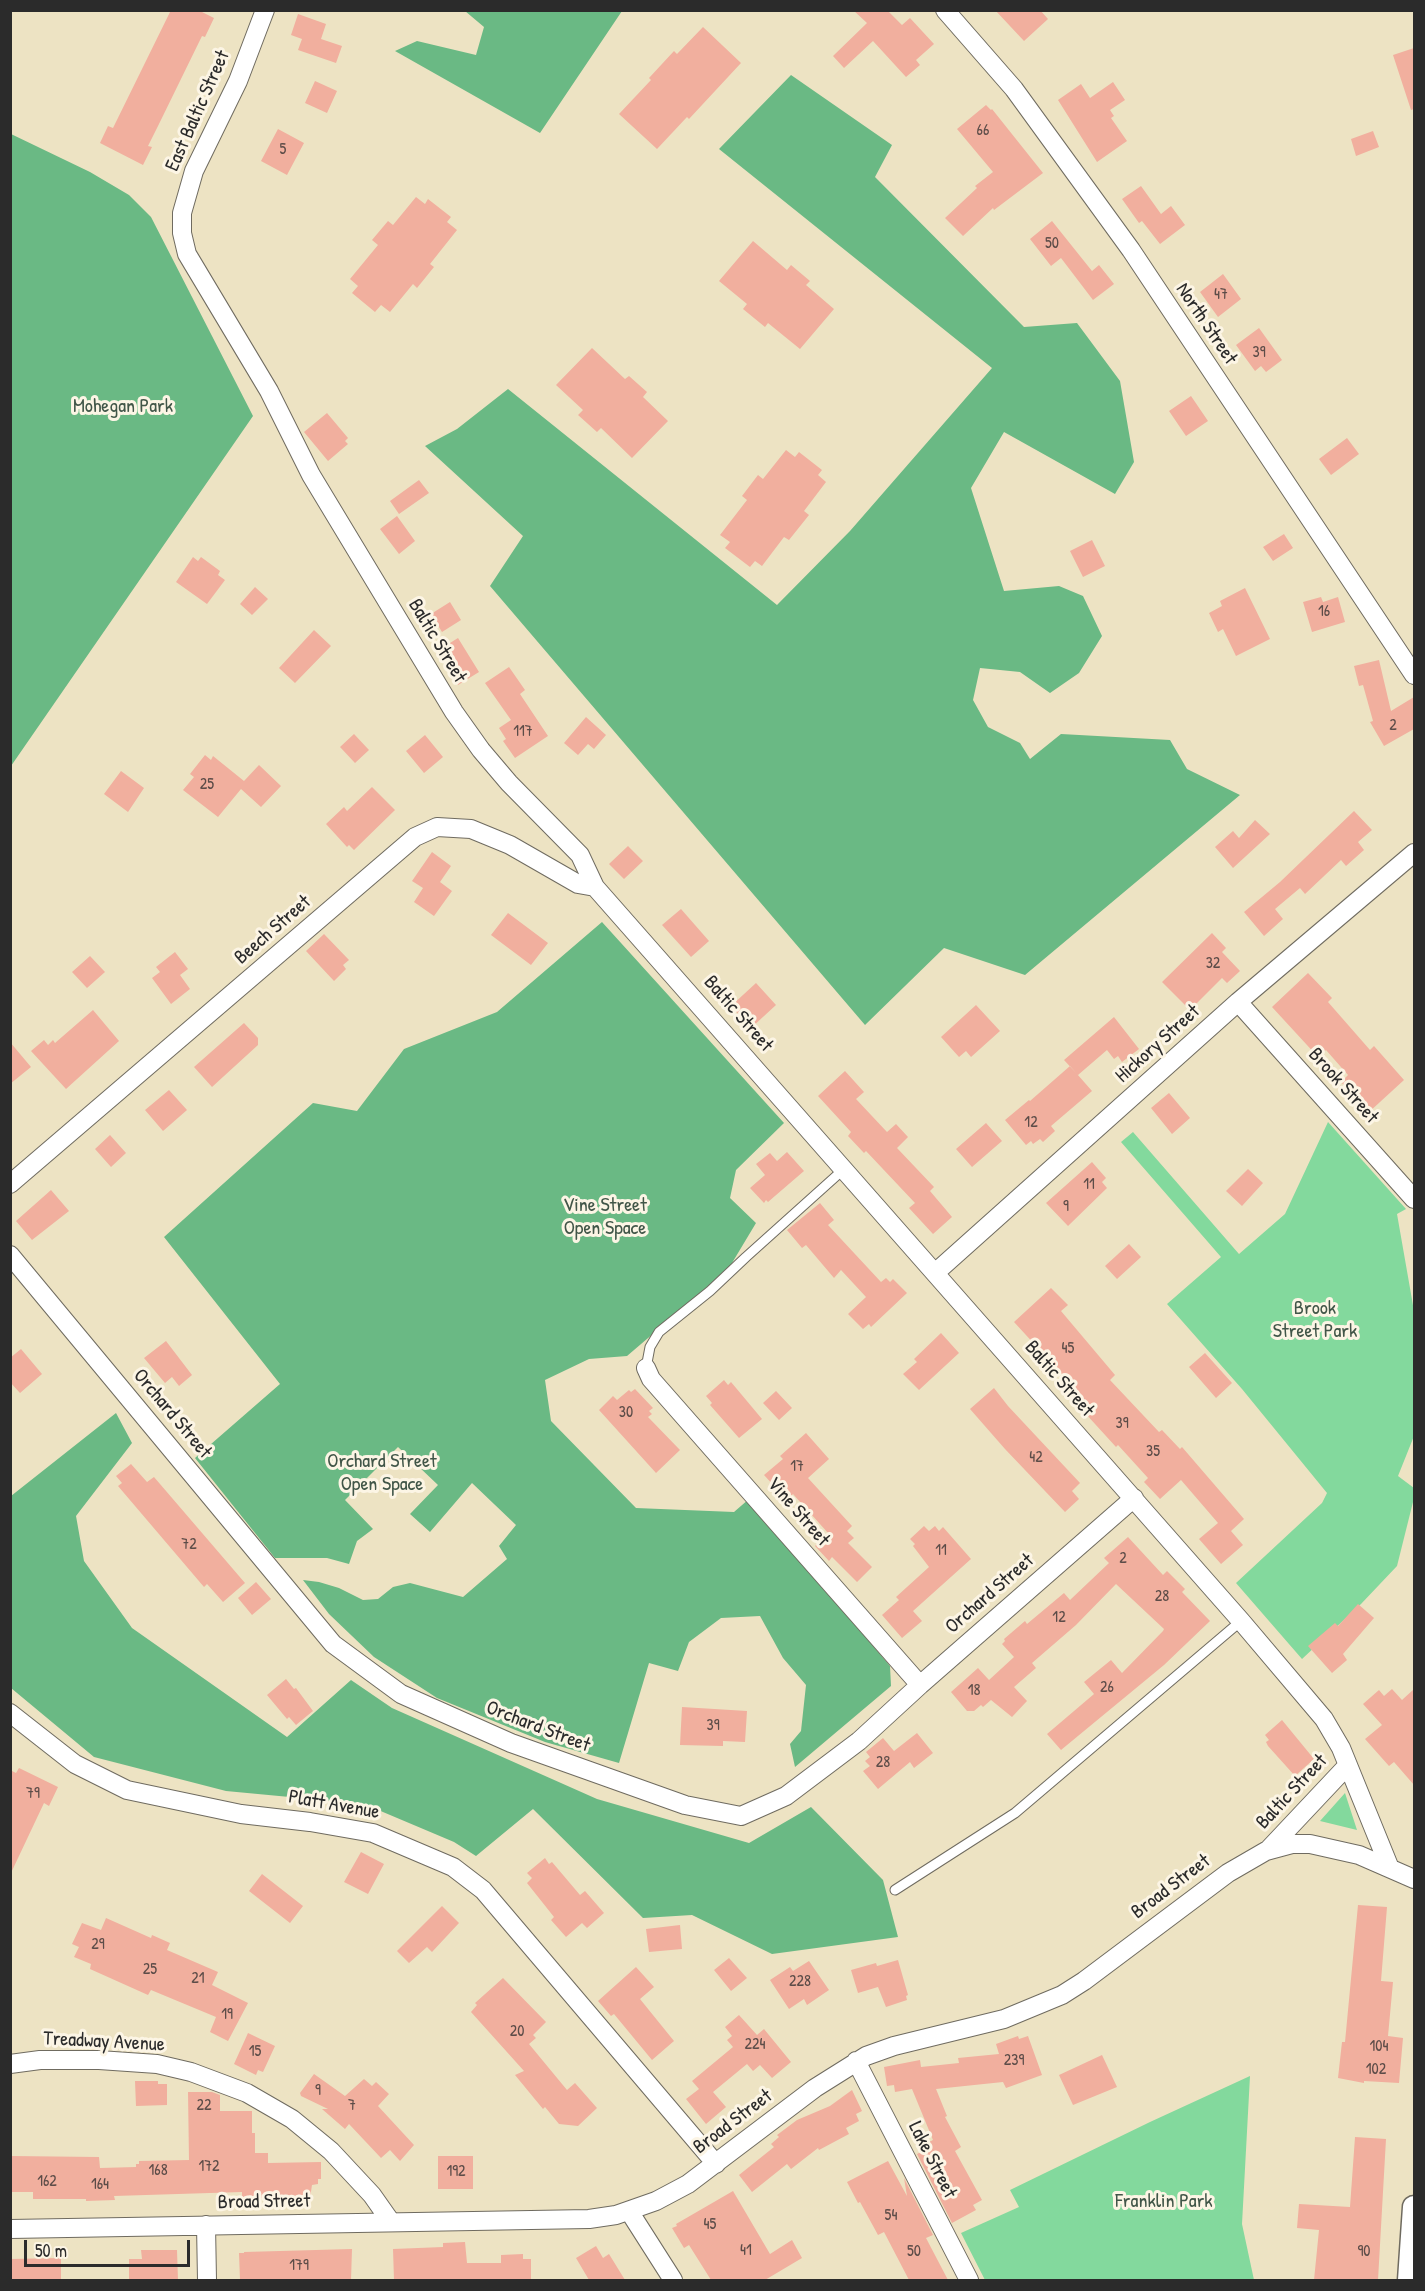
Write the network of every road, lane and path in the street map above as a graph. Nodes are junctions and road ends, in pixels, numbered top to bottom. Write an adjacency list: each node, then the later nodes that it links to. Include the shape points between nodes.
1 (265, 10): 3 (street, East Baltic Street, via 238,81 194,171 182,213)
2 (945, 10): 4 (street, North Street, via 1014,89 1124,241)
3 (182, 233): 6 (street, Baltic Street, via 187,254 268,390 305,466 454,712 500,772 580,855)
4 (1414, 675)
5 (1414, 853): 7 (street, Hickory Street)
6 (596, 887): 8 (street, Baltic Street); 9 (street, Beech Street, via 578,884 510,845 471,829 436,827 415,837)
7 (1239, 1002): 10 (street, Brook Street); 12 (street, Hickory Street)
8 (844, 1169): 12 (street, Baltic Street); 13 (lane, via 710,1292 659,1332 650,1347)
9 (10, 1184)
10 (1414, 1199)
11 (10, 1255): 16 (street, Orchard Street, via 333,1644 400,1694 511,1743 685,1805 741,1816 786,1796 859,1741)
12 (935, 1272): 14 (street, Baltic Street)
13 (646, 1368): 16 (street, Vine Street, via 651,1379)
14 (1134, 1498): 15 (street, Baltic Street); 16 (street, Orchard Street)
15 (1241, 1621): 18 (street, Baltic Street, via 1324,1719); 22 (lane, via 1015,1813)
16 (920, 1685)
17 (11, 1715): 25 (street, Platt Avenue, via 75,1764 127,1790 241,1814 373,1833 453,1867 483,1890)
18 (1348, 1765): 19 (street, Baltic Street); 20 (street, Baltic Street)
19 (1268, 1850): 20 (street, Broad Street, via 1310,1844); 23 (street, Broad Street, via 1227,1873 1062,1995 1004,2019 894,2046)
20 (1389, 1866): 21 (street, Broad Street)
21 (1414, 1879)
22 (895, 1890)
23 (856, 2061): 25 (street, Broad Street); 33 (street, Lake Street)
24 (10, 2064): 28 (street, Treadway Avenue, via 99,2060 157,2064 248,2093 292,2119 331,2151 372,2195)
25 (716, 2164): 27 (street, Broad Street, via 672,2193)
26 (1414, 2207): 34 (street)
27 (629, 2211): 28 (street, Broad Street, via 589,2219); 32 (street)
28 (390, 2222): 29 (street, Broad Street)
29 (206, 2226): 30 (street, Broad Street); 31 (street)
30 (10, 2229)
31 (207, 2280)
32 (673, 2280)
33 (969, 2280)
34 (1409, 2280)

